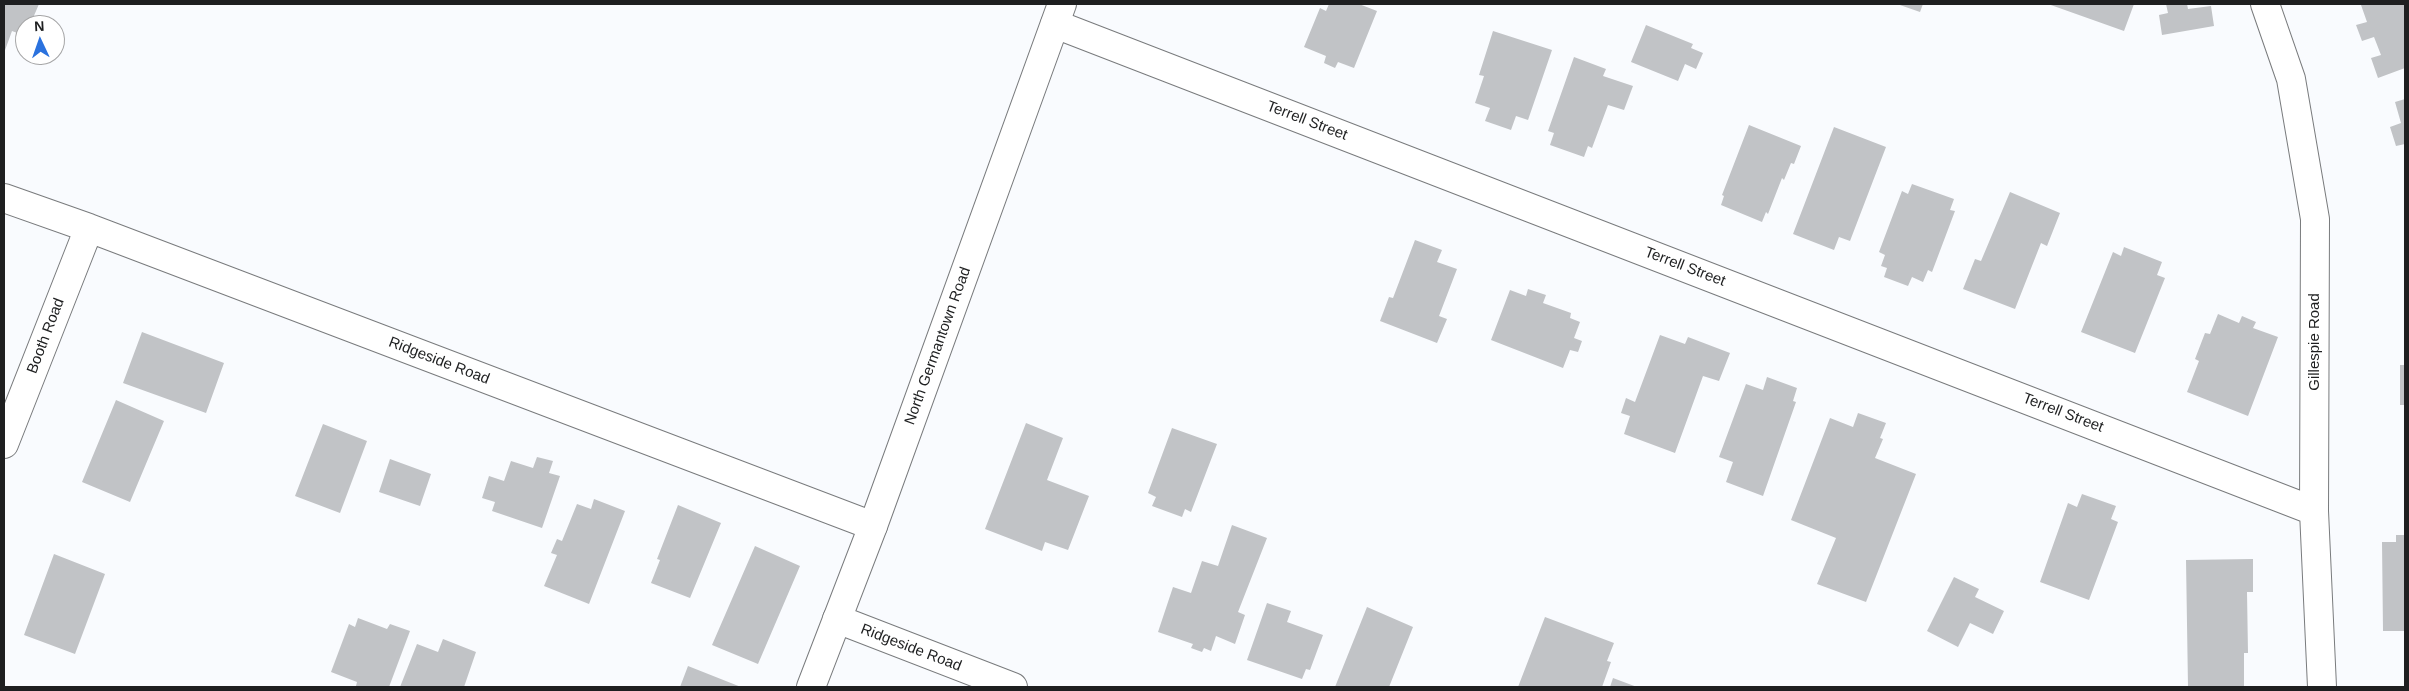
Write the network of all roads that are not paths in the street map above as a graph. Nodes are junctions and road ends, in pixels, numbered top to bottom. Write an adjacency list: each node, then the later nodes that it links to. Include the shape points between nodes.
1 (2265, 4): 6 (street, Gillespie Road, via 2291,78 2315,219)
2 (1059, 14): 6 (street, Terrell Street); 7 (street, North Germantown Road)
3 (4, 198): 4 (street, Ridgeside Road)
4 (89, 228): 5 (street, Booth Road); 7 (street, Ridgeside Road)
5 (4, 444)
6 (2314, 511): 11 (street, Gillespie Road)
7 (873, 526): 8 (street, North Germantown Road)
8 (837, 619): 9 (street, North Germantown Road); 10 (street, Ridgeside Road)
9 (811, 687)
10 (1012, 687)
11 (2322, 687)

